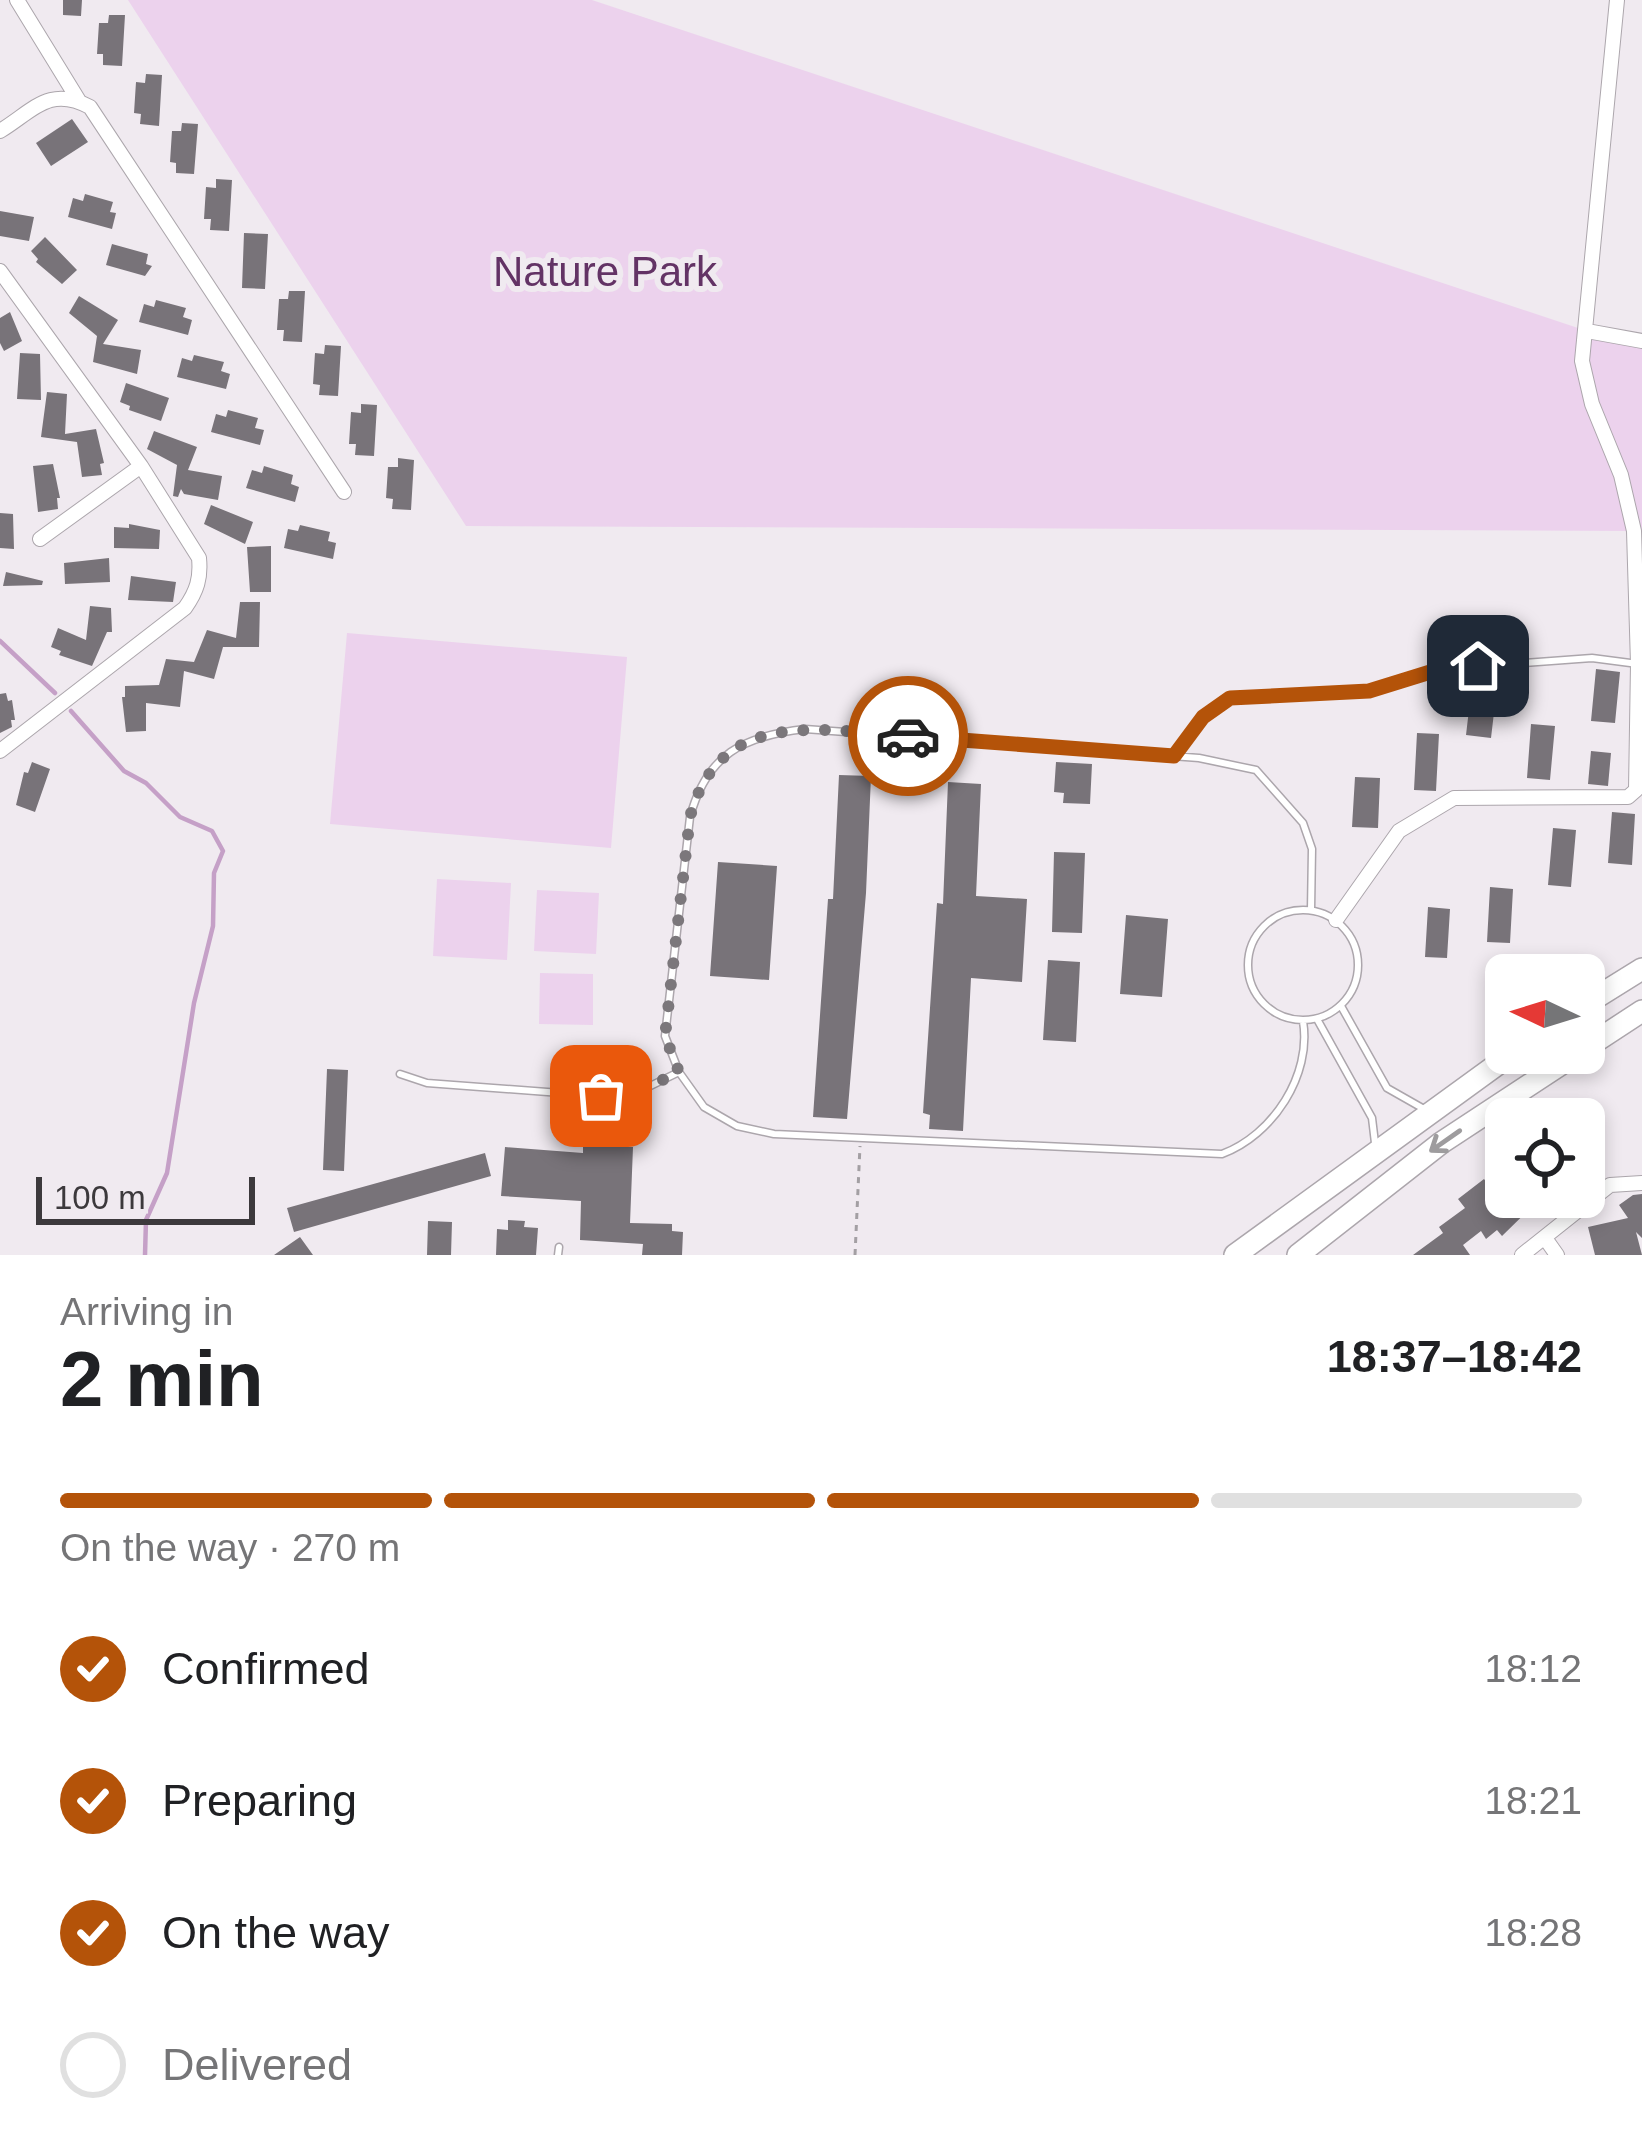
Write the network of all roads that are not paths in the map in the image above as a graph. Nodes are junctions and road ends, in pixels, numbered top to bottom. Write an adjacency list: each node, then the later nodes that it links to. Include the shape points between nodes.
1 (17, 0): 3 (street)
2 (1617, 0): 6 (street)
3 (79, 101): 4 (street, via 40,103); 9 (street)
4 (0, 131)
5 (0, 271): 8 (street)
6 (1587, 331): 7 (street); 10 (street, via 1582,361 1592,404)
7 (1642, 341)
8 (141, 466): 11 (street); 13 (street, via 199,558 196,593)
9 (344, 491)
10 (1637, 523): 12 (street)
11 (40, 539)
12 (1638, 664): 14 (lane, via 1592,658 1440,669 1369,691 1230,698 1203,717); 16 (street, via 1634,795 1454,798 1399,831)
13 (0, 751)
14 (1174, 756): 15 (lane, via 1256,770 1303,823 1312,849); 24 (lane, via 805,729 742,743 698,785 690,817 665,1036)
15 (1311, 910): 16 (lane); 22 (lane, via 1271,920 1249,954 1256,995 1276,1014)
16 (1336, 920): 19 (lane, via 1358,955 1356,983)
17 (1642, 970): 18 (main road)
18 (1605, 992)
19 (1341, 1006): 21 (lane); 28 (lane, via 1387,1088)
20 (1642, 1011): 23 (main road)
21 (1317, 1019): 22 (lane); 29 (lane, via 1372,1118)
22 (1303, 1021): 24 (lane, via 1304,1058 1287,1098 1272,1119 1222,1154 773,1134 704,1107)
23 (1605, 1035)
24 (679, 1072): 25 (lane, via 642,1090 601,1096)
25 (400, 1074)
26 (1485, 1074): 28 (main road)
27 (1546, 1074): 33 (main road, one-way to 33, via 1441,1143)
28 (1432, 1114): 29 (main road)
29 (1370, 1157): 32 (main road)
30 (1642, 1183): 31 (street, via 1610,1185)
31 (1545, 1238): 34 (street); 35 (street)
32 (1235, 1255)
33 (1298, 1255)
34 (1522, 1255)
35 (1557, 1255)

